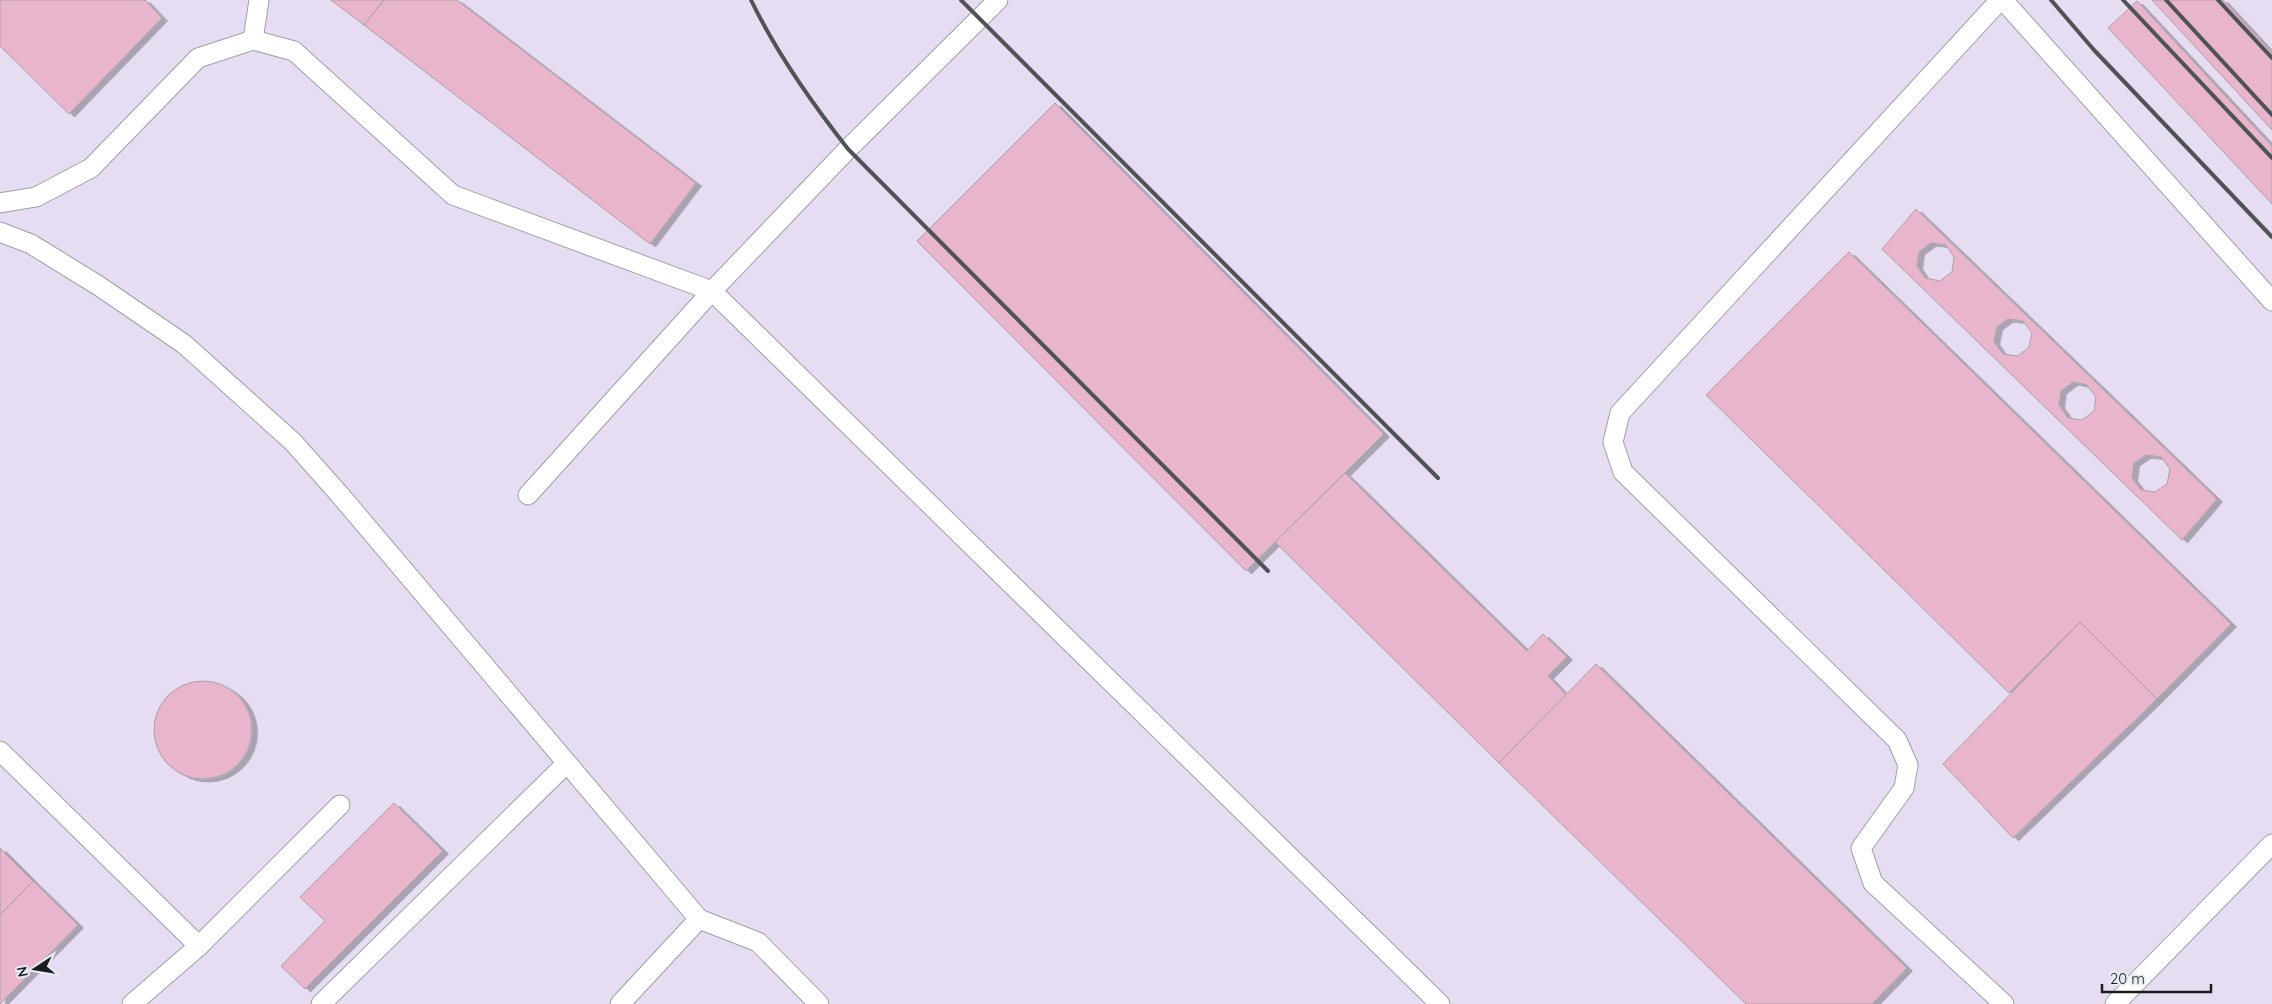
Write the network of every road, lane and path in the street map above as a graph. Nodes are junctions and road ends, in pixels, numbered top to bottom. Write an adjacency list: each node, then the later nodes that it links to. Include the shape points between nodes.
1 (260, 0): 4 (lane)
2 (998, 0): 7 (lane, via 848,149)
3 (2002, 0): 8 (lane); 21 (lane, via 1620,413 1613,442 1623,472 1897,740 1908,765 1904,788 1861,848 1873,883)
4 (253, 40): 5 (lane, via 198,58 91,168 36,197); 7 (lane, via 294,51 453,195)
5 (0, 203)
6 (0, 232): 11 (lane, via 31,244 184,344 293,442)
7 (712, 291): 9 (lane); 20 (lane)
8 (2272, 301)
9 (528, 495)
10 (0, 751): 15 (lane)
11 (567, 763): 14 (lane); 17 (lane)
12 (340, 805): 15 (lane)
13 (2272, 844): 22 (lane)
14 (699, 919): 18 (lane); 19 (lane, via 758,942)
15 (199, 946): 16 (lane)
16 (132, 1004)
17 (321, 1004)
18 (620, 1004)
19 (819, 1004)
20 (1440, 1004)
21 (2004, 1004)
22 (2115, 1004)

